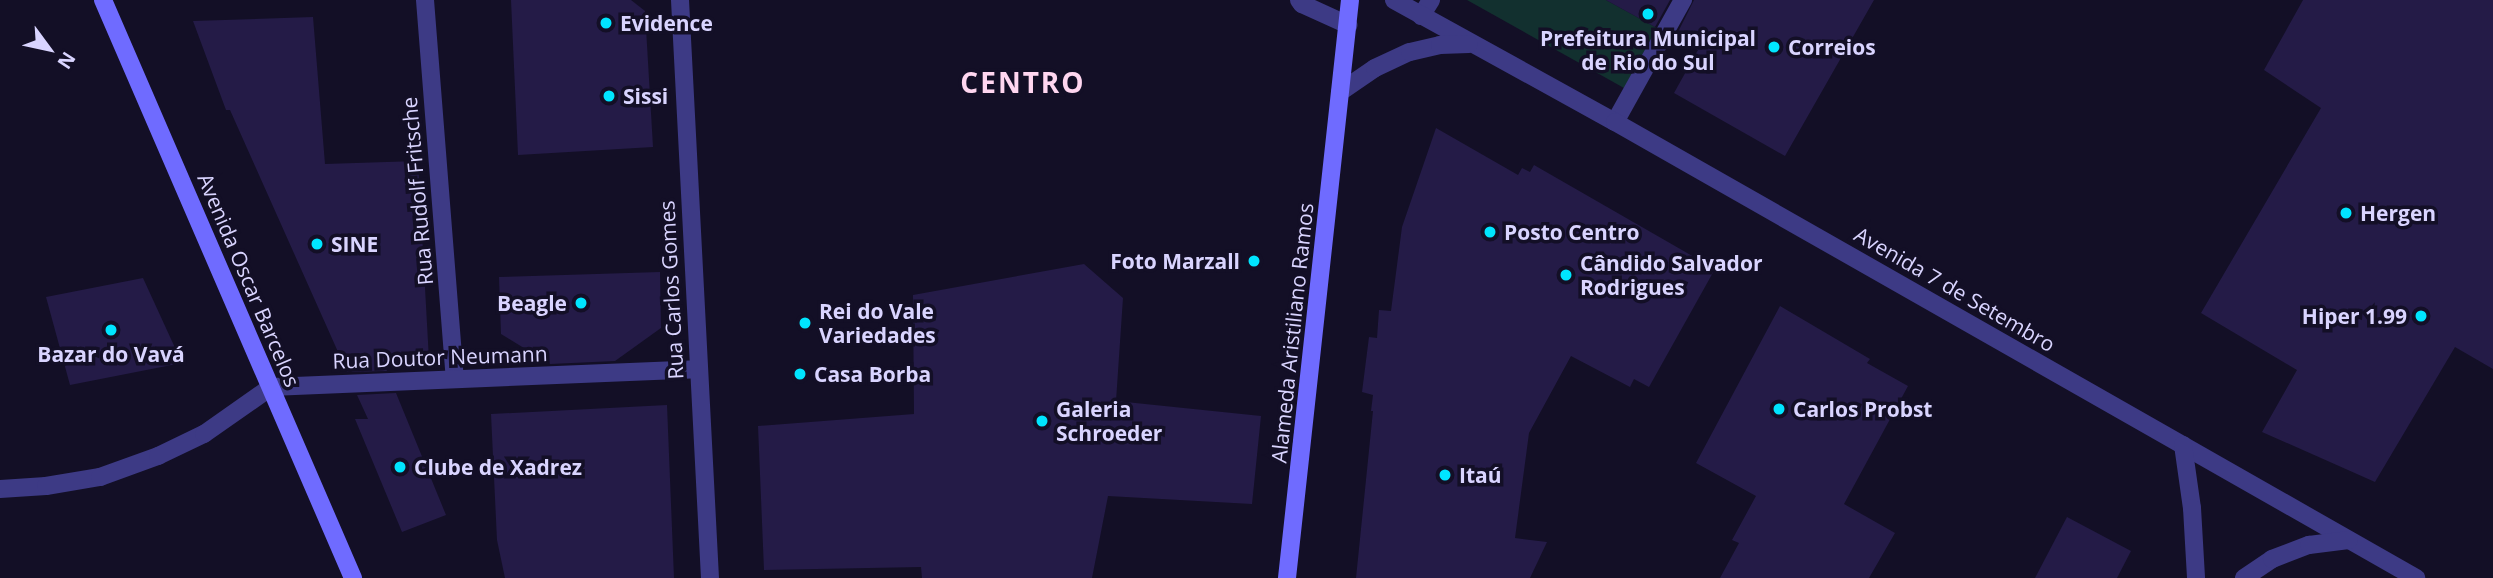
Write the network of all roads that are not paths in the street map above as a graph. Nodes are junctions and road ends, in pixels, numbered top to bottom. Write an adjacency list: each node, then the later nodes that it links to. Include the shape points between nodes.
1 (103, 0): 16 (main road, Avenida Oscar Barcelos)
2 (425, 0): 15 (street, Rua Rudolf Fritsche)
3 (680, 0): 14 (street, Rua Carlos Gomes)
4 (1300, 0): 10 (street)
5 (1350, 0): 10 (main road, Alameda Aristiliano Ramos)
6 (1394, 0): 9 (street, Avenida 7 de Setembro)
7 (1430, 0): 9 (street)
8 (1683, 0): 13 (street)
9 (1421, 16): 11 (street, Avenida 7 de Setembro)
10 (1348, 25): 12 (main road, Alameda Aristiliano Ramos)
11 (1469, 44): 12 (street, via 1410,52); 13 (street, Avenida 7 de Setembro)
12 (1340, 92): 22 (main road, Alameda Aristiliano Ramos)
13 (1615, 122): 17 (street, Avenida 7 de Setembro)
14 (697, 369): 15 (street, Rua Doutor Neumann); 21 (street, Rua Carlos Gomes)
15 (455, 379): 16 (street, Rua Doutor Neumann)
16 (271, 387): 18 (street, via 204,434 159,456 100,477); 20 (main road, Avenida Oscar Barcelos)
17 (2183, 445): 19 (street, Avenida 7 de Setembro); 23 (street)
18 (0, 488)
19 (2350, 540): 24 (street, via 2309,545 2272,559); 25 (street, Avenida 7 de Setembro)
20 (353, 578)
21 (710, 578)
22 (1287, 578)
23 (2196, 578)
24 (2244, 578)
25 (2416, 578)

